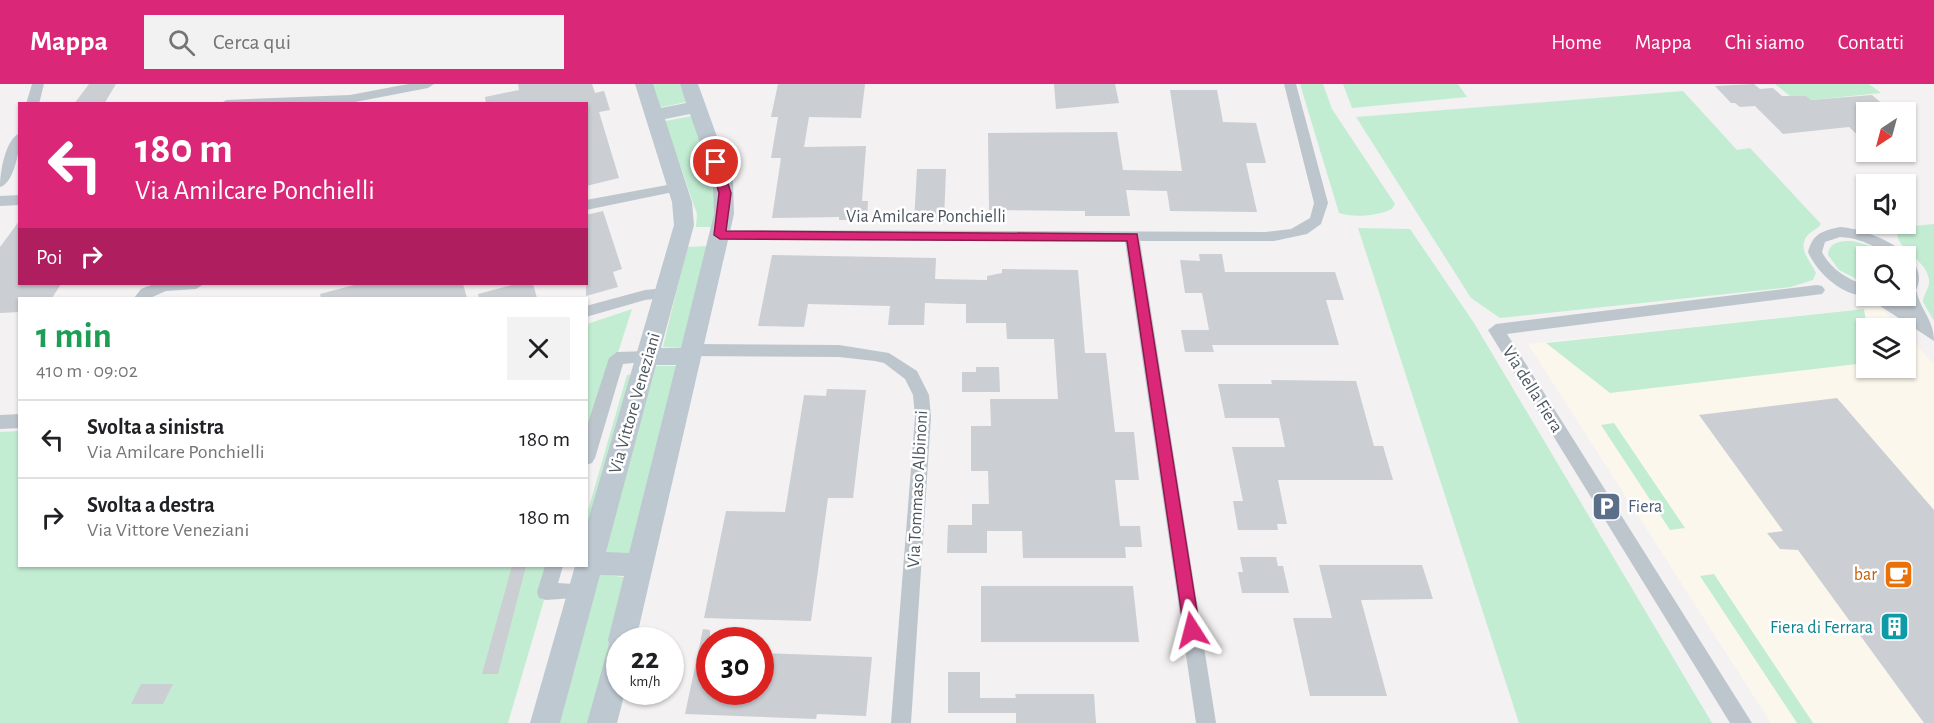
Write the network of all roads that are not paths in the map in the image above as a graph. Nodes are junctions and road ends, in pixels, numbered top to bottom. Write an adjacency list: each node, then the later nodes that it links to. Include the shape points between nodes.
1 (38, 84): 6 (street)
2 (428, 84): 7 (street, via 350,99)
3 (644, 84): 9 (main road, Via Vittore Veneziani)
4 (688, 84): 8 (main road)
5 (1290, 84): 18 (street, Via Amilcare Ponchielli, via 1320,195 1320,215 1312,224 1284,236)
6 (33, 102)
7 (276, 102)
8 (696, 106): 9 (main road); 17 (main road, via 724,187)
9 (654, 115): 12 (main road, Via Vittore Veneziani)
10 (18, 142): 11 (street)
11 (0, 183)
12 (678, 187): 15 (street); 16 (main road, Via Vittore Veneziani, via 684,217)
13 (18, 200): 14 (street)
14 (0, 201)
15 (588, 205)
16 (682, 235): 17 (main road); 25 (main road, Via Vittore Veneziani)
17 (720, 235): 18 (street, Via Amilcare Ponchielli); 31 (main road)
18 (1132, 237): 45 (street)
19 (1888, 246): 20 (street, via 1868,237 1831,234 1819,239 1814,248)
20 (1825, 269): 22 (street, Via della Fiera); 23 (street)
21 (179, 285): 26 (street, via 162,286)
22 (1856, 287)
23 (1817, 290): 24 (street, Via della Fiera); 46 (street, Via della Fiera, via 1496,330)
24 (1856, 291)
25 (665, 293): 29 (street); 32 (main road, Via Vittore Veneziani)
26 (142, 297)
27 (1893, 306): 30 (street)
28 (1912, 306): 30 (street)
29 (588, 311)
30 (1934, 334)
31 (691, 353): 32 (main road); 37 (main road); 44 (street, Via Tommaso Albinoni, via 860,352 889,359 916,382 923,417)
32 (648, 357): 35 (street, via 617,358); 36 (main road, Via Vittore Veneziani)
33 (18, 421): 34 (street)
34 (0, 422)
35 (588, 452)
36 (590, 562): 37 (main road); 39 (main road, Via Vittore Veneziani)
37 (640, 566): 40 (main road)
38 (554, 567): 39 (street, via 546,592)
39 (582, 591): 42 (main road, Via Vittore Veneziani)
40 (625, 627)
41 (606, 705): 43 (main road)
42 (545, 723)
43 (602, 723)
44 (902, 723)
45 (1206, 723)
46 (1742, 723)

